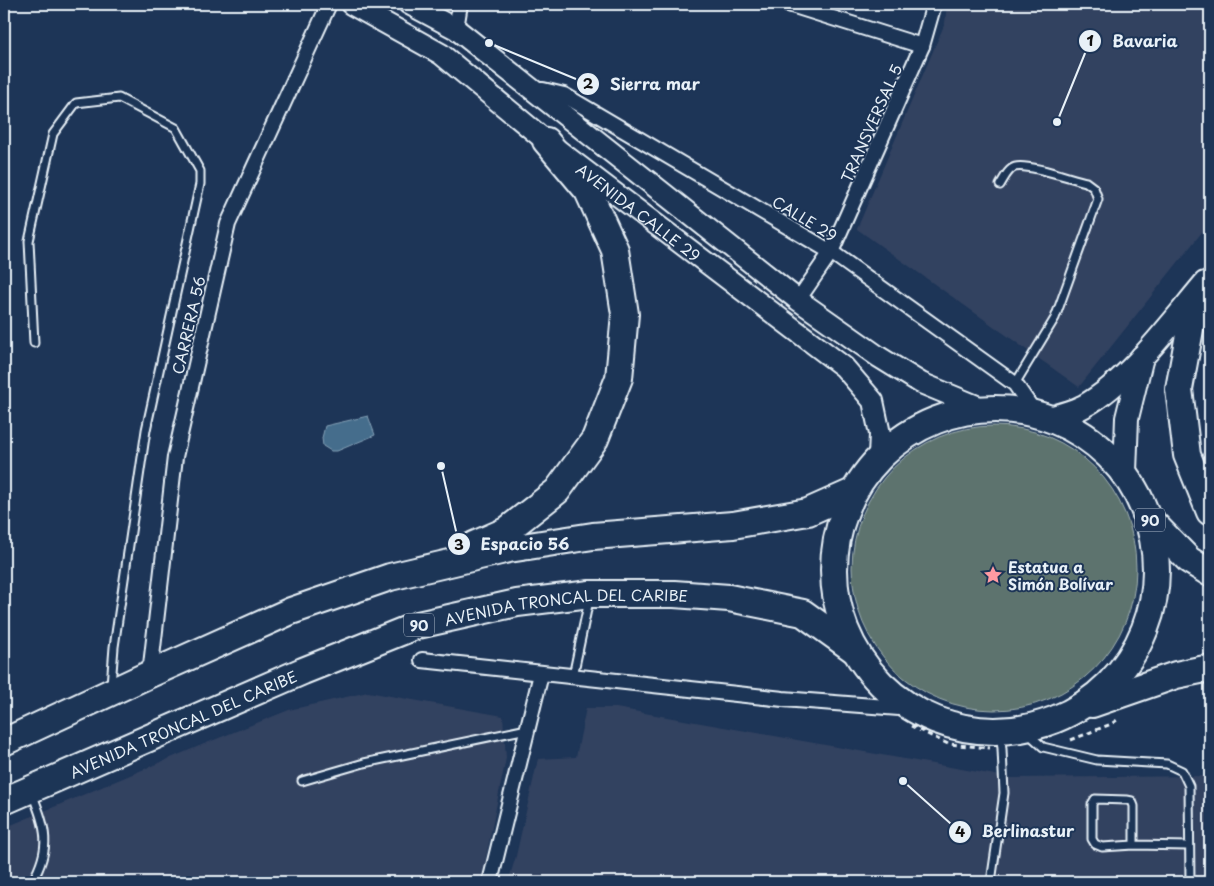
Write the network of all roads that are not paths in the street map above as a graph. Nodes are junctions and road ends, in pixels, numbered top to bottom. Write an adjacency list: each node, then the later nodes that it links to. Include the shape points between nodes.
1 (329, 4): 32 (street, CARRERA 56, via 228,224 175,457)
2 (350, 4): 10 (main road, AVENIDA CALLE 29, via 441,54)
3 (409, 4): 7 (main road, AVENIDA CALLE 29)
4 (460, 4): 7 (street)
5 (788, 4): 8 (street)
6 (934, 4): 8 (street, TRANSVERSAL 5)
7 (456, 29): 9 (main road, AVENIDA CALLE 29)
8 (922, 46): 12 (street, TRANSVERSAL 5)
9 (533, 90): 12 (street, CALLE 29, via 564,95); 15 (main road, AVENIDA CALLE 29)
10 (546, 141): 21 (main road, AVENIDA CALLE 29, via 844,366 873,401 880,434); 27 (highway, via 588,191 615,250 625,314 619,378 595,439 557,491 506,532)
11 (1000, 185): 18 (lane, via 1008,171 1027,166 1086,182 1094,188 1098,198 1055,318)
12 (831, 252): 15 (street, TRANSVERSAL 5); 18 (street, CALLE 29)
13 (1210, 277): 17 (main road)
14 (1210, 286): 24 (highway, via 1192,324 1180,389 1187,455)
15 (798, 300): 19 (main road, AVENIDA CALLE 29, via 921,383)
16 (34, 343): 35 (lane, via 29,241 53,134 76,103 119,98 176,128 200,171 200,184 146,430)
17 (1142, 357): 20 (main road, via 1105,392 1082,407); 22 (main road, via 1127,418)
18 (1015, 384): 20 (street, CALLE 29)
19 (984, 408): 20 (highway, 90, via 1009,408); 21 (highway, 90, via 945,416 910,432)
20 (1043, 415): 22 (highway, 90, via 1092,439)
21 (879, 456): 23 (highway, 90)
22 (1125, 472): 25 (highway, 90)
23 (852, 492): 27 (highway, 90, via 808,512 733,525 593,536 509,549); 29 (highway, 90, via 840,522 833,554 833,587 840,619)
24 (1210, 512)
25 (1150, 520): 26 (highway, 90, via 1189,560); 36 (highway, 90, via 1158,573 1148,626 1121,673)
26 (1210, 573)
27 (390, 577): 32 (highway, 90, via 291,611)
28 (590, 594): 29 (highway, AVENIDA TRONCAL DEL CARIBE / 90, via 729,598 803,613); 34 (lane); 42 (highway, AVENIDA TRONCAL DEL CARIBE / 90, via 517,603 418,626 303,670)
29 (853, 649): 37 (highway, 90, via 879,683)
30 (422, 660): 33 (street)
31 (1210, 668): 36 (highway, 90, via 1176,675)
32 (150, 674): 35 (highway, 90)
33 (541, 674): 34 (street); 39 (street)
34 (573, 676): 37 (street)
35 (110, 693): 40 (highway, 90)
36 (1080, 708): 38 (highway, 90, via 1048,723)
37 (912, 709): 38 (highway, 90, via 944,724 978,731)
38 (1010, 728): 45 (lane, via 1043,747 1097,760 1167,764 1182,771 1189,786); 48 (lane, via 1002,749 1004,793)
39 (527, 729): 41 (lane, via 364,763); 47 (street)
40 (4, 742)
41 (302, 781)
42 (30, 790): 43 (highway, AVENIDA TRONCAL DEL CARIBE / 90); 46 (lane, via 46,836 44,857)
43 (4, 801)
44 (1134, 845): 44 (lane, via 1102,847 1095,844 1092,839 1092,804 1095,799 1132,801); 45 (lane)
45 (1189, 846): 49 (lane)
46 (32, 882)
47 (490, 882)
48 (991, 882)
49 (1190, 882)

